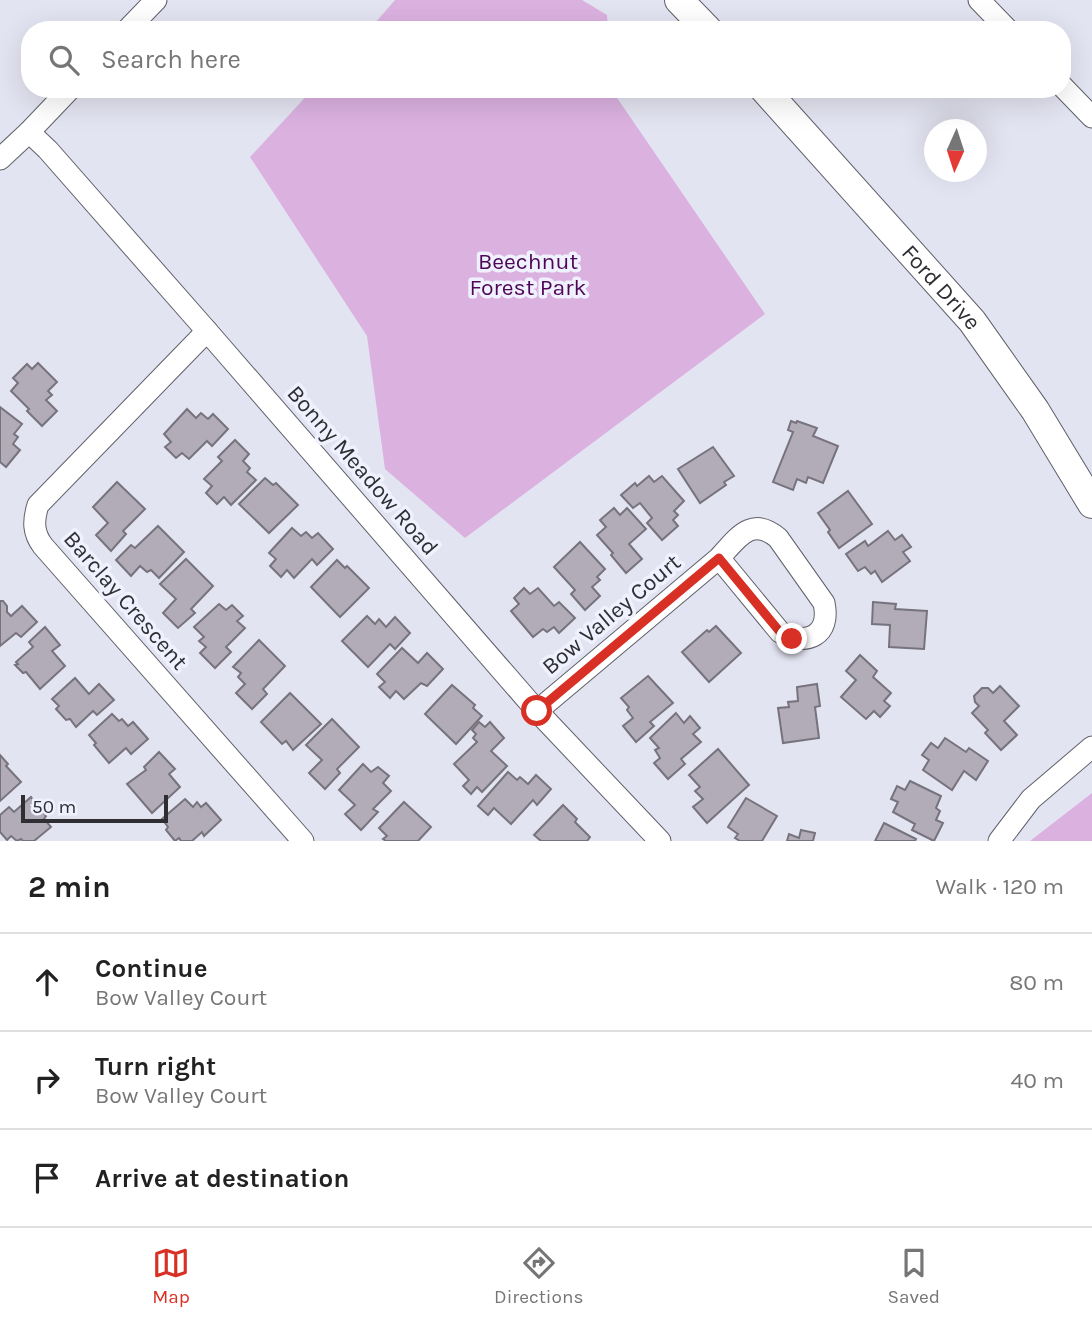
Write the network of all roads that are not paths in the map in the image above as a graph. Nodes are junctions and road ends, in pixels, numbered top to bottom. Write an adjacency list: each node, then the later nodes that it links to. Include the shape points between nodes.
1 (156, 0): 4 (street)
2 (679, 0): 5 (main road)
3 (979, 0): 6 (street)
4 (136, 21)
5 (699, 21)
6 (999, 21)
7 (1071, 95): 10 (street)
8 (61, 98): 11 (street)
9 (772, 98): 14 (main road, Ford Drive, via 972,321 1035,410)
10 (1092, 117)
11 (29, 132): 12 (street); 13 (street, Bonny Meadow Road)
12 (0, 159)
13 (208, 331): 16 (street, Bonny Meadow Road); 18 (street, Barclay Crescent, via 38,505 34,531)
14 (1092, 504)
15 (719, 558): 15 (street, Bow Valley Court, via 780,632 792,639 814,637 819,632 827,614 824,603 770,532 762,528 741,534); 16 (street, Bow Valley Court)
16 (537, 711): 19 (street, Bonny Meadow Road)
17 (1092, 747): 20 (street, via 1031,799)
18 (303, 841)
19 (660, 841)
20 (999, 841)

